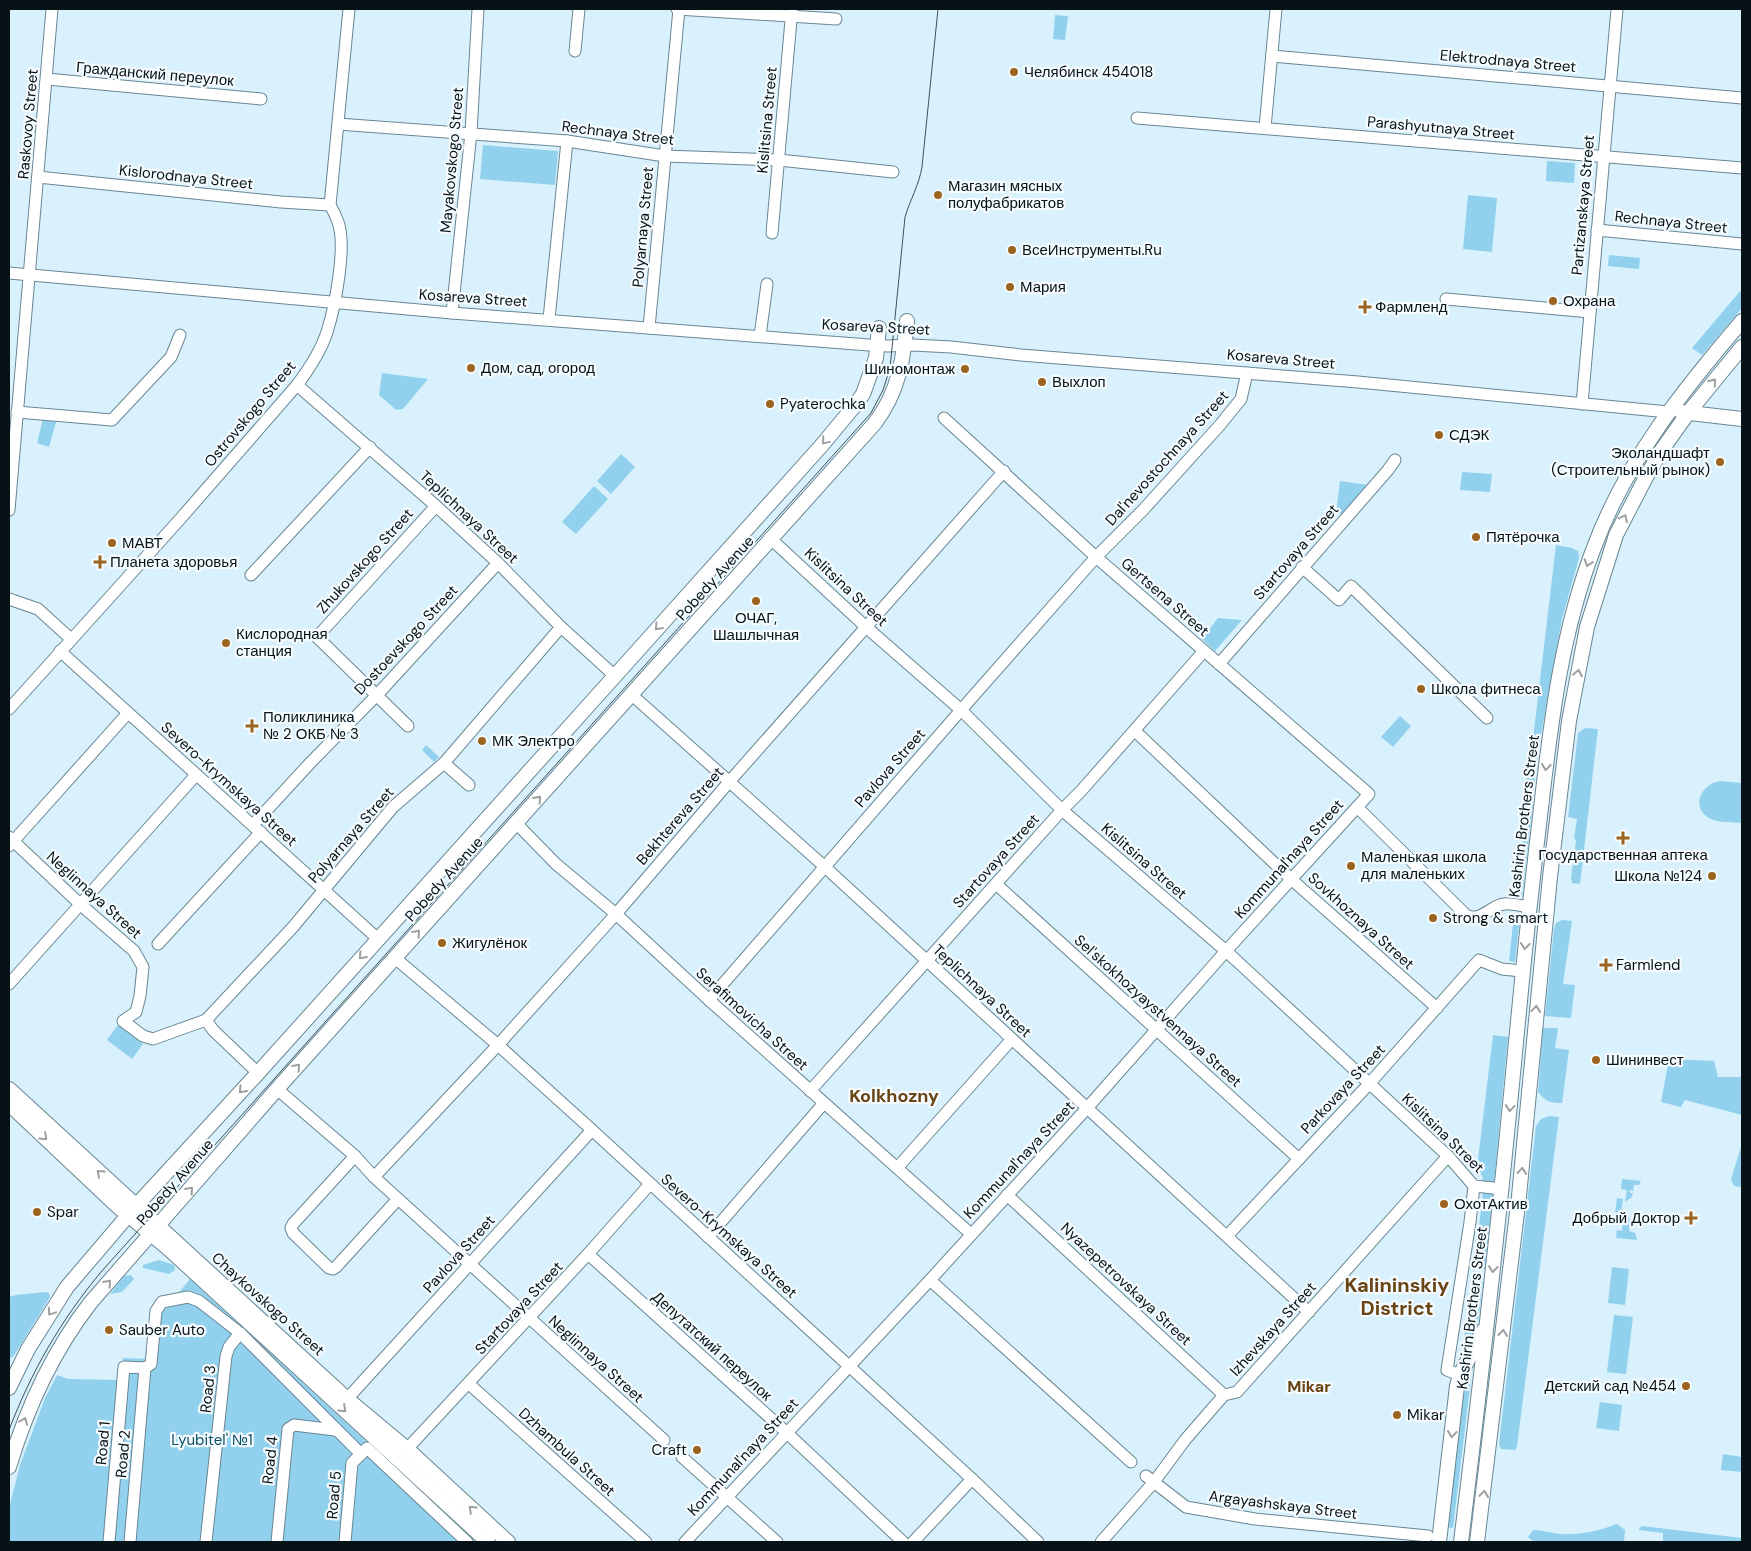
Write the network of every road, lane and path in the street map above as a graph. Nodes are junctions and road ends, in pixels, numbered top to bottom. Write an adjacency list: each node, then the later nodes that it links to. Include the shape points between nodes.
1 (52, 9): 12 (street, Raskovoy Street)
2 (349, 9): 17 (street, Ostrovskogo Street)
3 (478, 9): 19 (street, Mayakovskogo Street)
4 (579, 9): 10 (street)
5 (678, 9): 8 (street); 21 (street, Polyarnaya Street)
6 (1276, 9): 11 (street)
7 (1617, 9): 13 (street, Partizanskaya Street)
8 (792, 12): 9 (street); 23 (street, Kislitsina Street)
9 (836, 19)
10 (575, 51)
11 (1272, 56): 13 (street, Elektrodnaya Street); 18 (street)
12 (47, 79): 15 (street, Гражданский переулок); 26 (street, Raskovoy Street)
13 (1610, 85): 14 (street, Elektrodnaya Street); 22 (street, Partizanskaya Street)
14 (1742, 98)
15 (261, 99)
16 (1137, 118): 18 (street, Parashyutnaya Street)
17 (338, 124): 19 (street, Rechnaya Street); 27 (street, Ostrovskogo Street)
18 (1265, 128): 22 (street, Parashyutnaya Street)
19 (471, 133): 20 (street, Rechnaya Street); 37 (street, Mayakovskogo Street)
20 (567, 141): 21 (street, Rechnaya Street); 38 (street)
21 (665, 156): 23 (street, Rechnaya Street); 41 (street, Polyarnaya Street)
22 (1604, 156): 24 (street, Parashyutnaya Street); 28 (street, Partizanskaya Street)
23 (779, 160): 25 (street, Rechnaya Street); 29 (street, Kislitsina Street)
24 (1742, 168)
25 (893, 172)
26 (38, 178): 27 (street, Kislorodnaya Street); 32 (street, Raskovoy Street)
27 (330, 205): 35 (street, Ostrovskogo Street, via 339,223 341,247)
28 (1597, 230): 30 (street, Rechnaya Street); 36 (street, Partizanskaya Street)
29 (772, 233)
30 (1742, 244)
31 (9, 273): 32 (street, Kosareva Street)
32 (29, 275): 35 (street, Kosareva Street); 51 (street, Raskovoy Street)
33 (768, 284): 44 (street)
34 (1446, 299): 36 (street)
35 (334, 302): 37 (street, Kosareva Street); 49 (street, Ostrovskogo Street, via 327,333 312,365)
36 (1590, 312): 50 (street, Partizanskaya Street)
37 (452, 313): 38 (street, Kosareva Street)
38 (549, 319): 41 (street, Kosareva Street)
39 (907, 321): 46 (main road, Pobedy Avenue)
40 (1742, 321): 52 (main road, Kashirin Brothers Street)
41 (649, 328): 44 (street, Kosareva Street)
42 (879, 328): 45 (main road, Pobedy Avenue)
43 (180, 335): 51 (street, via 171,357 112,420)
44 (760, 336): 45 (street, Kosareva Street)
45 (878, 345): 46 (street, Kosareva Street); 73 (main road, Pobedy Avenue, one-way to 73, via 867,383 856,404)
46 (905, 345): 48 (street, Kosareva Street); 61 (main road, Pobedy Avenue, via 899,375 886,409)
47 (1742, 347): 53 (main road, one-way to 47)
48 (1247, 373): 50 (street, Kosareva Street); 62 (street, Dal'nevostochnaya Street, via 1241,398 1220,425)
49 (297, 385): 56 (street, Teplichnaya Street); 69 (street, Ostrovskogo Street)
50 (1582, 404): 52 (street, Kosareva Street)
51 (17, 412): 60 (street, Raskovoy Street)
52 (1668, 412): 53 (main road, Kosareva Street); 97 (main road, Kashirin Brothers Street, one-way to 97, via 1616,498 1582,582 1570,625 1552,719)
53 (1688, 413): 55 (main road, Kosareva Street); 178 (main road, one-way to 53, via 1520,1196 1548,895 1569,721 1587,627 1616,535 1653,464)
54 (944, 418): 58 (street, Gertsena Street)
55 (1742, 419)
56 (370, 447): 59 (street, Teplichnaya Street); 65 (street)
57 (1395, 460): 64 (street, Startovaya Street)
58 (1004, 471): 62 (street, Gertsena Street); 68 (street, Bekhtereva Street)
59 (436, 506): 63 (street, Teplichnaya Street); 74 (street, Zhukovskogo Street, via 317,637)
60 (9, 510)
61 (771, 539): 68 (street, Kislitsina Street); 75 (main road, Pobedy Avenue)
62 (1096, 557): 71 (street, Gertsena Street); 77 (street, Pavlova Street)
63 (498, 563): 67 (street, Teplichnaya Street); 74 (street, Dostoevskogo Street)
64 (1302, 567): 72 (street, Startovaya Street); 79 (street, via 1339,600 1351,586)
65 (251, 574)
66 (9, 599): 69 (street, via 38,609)
67 (561, 627): 73 (street, Teplichnaya Street); 82 (street, Polyarnaya Street)
68 (866, 627): 77 (street, Kislitsina Street); 84 (street, Bekhtereva Street)
69 (71, 639): 70 (street, Ostrovskogo Street)
70 (60, 651): 76 (street, Ostrovskogo Street); 78 (street, Severo-Krymskaya Street)
71 (1204, 651): 72 (street, Gertsena Street); 81 (street, Startovaya Street)
72 (1219, 664): 86 (street, Gertsena Street)
73 (615, 676): 99 (main road, Pobedy Avenue)
74 (377, 695): 80 (street); 90 (street, Dostoevskogo Street, via 311,762)
75 (632, 695): 84 (street, Teplichnaya Street); 89 (main road, Pobedy Avenue, one-way to 75)
76 (9, 709)
77 (961, 710): 88 (street, Kislitsina Street); 92 (street, Pavlova Street)
78 (128, 713): 83 (street, Severo-Krymskaya Street); 91 (street)
79 (1487, 718)
80 (408, 726)
81 (1135, 731): 88 (street, Startovaya Street); 93 (street, Sovkhoznaya Street)
82 (444, 763): 85 (street); 95 (street, Polyarnaya Street, via 392,807)
83 (196, 775): 90 (street, Severo-Krymskaya Street); 96 (street)
84 (729, 782): 92 (street, Teplichnaya Street); 98 (street, Bekhtereva Street)
85 (469, 785)
86 (1369, 794): 87 (street, Kommunal'naya Street)
87 (1357, 807): 93 (street, Kommunal'naya Street); 97 (street, via 1471,918 1504,904)
88 (1062, 810): 94 (street, Startovaya Street); 101 (street, Kislitsina Street)
89 (516, 823): 98 (street, Serafimovicha Street, via 556,864); 102 (main road, Pobedy Avenue, one-way to 89)
90 (257, 829): 95 (street, Severo-Krymskaya Street); 100 (street, Dostoevskogo Street)
91 (10, 841): 96 (street, Neglinnaya Street)
92 (825, 867): 103 (street, Teplichnaya Street); 106 (street, Pavlova Street)
93 (1291, 880): 101 (street, Kommunal'naya Street); 107 (street, Sovkhoznaya Street)
94 (996, 884): 103 (street, Startovaya Street); 109 (street, Sel'skokhozyaystvennaya Street)
95 (324, 889): 99 (street, Severo-Krymskaya Street); 108 (street, Polyarnaya Street)
96 (81, 905): 105 (street); 108 (street, Neglinnaya Street, via 134,951 143,967 136,1012 123,1020 143,1036 153,1039)
97 (1529, 907): 104 (main road, Kashirin Brothers Street, one-way to 104)
98 (616, 914): 106 (street, Serafimovicha Street); 111 (street, Bekhtereva Street)
99 (378, 939): 112 (main road, Pobedy Avenue, one-way to 112)
100 (158, 944)
101 (1226, 952): 109 (street, Kommunal'naya Street); 113 (street, Kislitsina Street)
102 (395, 958): 111 (street, Severo-Krymskaya Street); 115 (main road, Pobedy Avenue, one-way to 102)
103 (927, 960): 110 (street, Teplichnaya Street); 116 (street, Startovaya Street)
104 (1522, 971): 107 (street, Parkovaya Street, via 1502,969 1479,960); 128 (main road, Kashirin Brothers Street, one-way to 128)
105 (9, 984)
106 (709, 1000): 116 (street, Serafimovicha Street)
107 (1437, 1008): 113 (street, Parkovaya Street)
108 (206, 1020): 112 (street)
109 (1156, 1029): 119 (street, Kommunal'naya Street); 123 (street, Sel'skokhozyaystvennaya Street)
110 (1012, 1039): 119 (street, Teplichnaya Street); 124 (street)
111 (498, 1045): 120 (street, Severo-Krymskaya Street); 125 (street, Bekhtereva Street)
112 (258, 1073): 131 (main road, Pobedy Avenue, one-way to 131)
113 (1369, 1084): 122 (street, Kislitsina Street); 123 (street, Parkovaya Street)
114 (9, 1089): 131 (main road, Chaykovskogo Street, one-way to 114)
115 (278, 1089): 121 (street, Neglinnaya Street); 132 (main road, Pobedy Avenue, one-way to 115)
116 (810, 1091): 117 (street, Serafimovicha Street)
117 (824, 1103): 124 (street, Serafimovicha Street); 135 (street)
118 (9, 1104): 131 (main road, Chaykovskogo Street, one-way to 131)
119 (1088, 1107): 129 (street, Kommunal'naya Street); 134 (street, Teplichnaya Street)
120 (592, 1130): 126 (street, Severo-Krymskaya Street); 137 (street, Pavlova Street)
121 (355, 1156): 125 (street, Neglinnaya Street); 130 (street, via 291,1228 329,1268 336,1267)
122 (1448, 1156): 127 (street, Kislitsina Street); 139 (street, Izhevskaya Street)
123 (1299, 1159): 134 (street, Parkovaya Street)
124 (897, 1168): 133 (street, Serafimovicha Street)
125 (374, 1177): 130 (street, Neglinnaya Street)
126 (650, 1184): 135 (street, Severo-Krymskaya Street); 136 (street, Startovaya Street)
127 (1474, 1186): 128 (street, Kislitsina Street); 145 (street, via 1447,1370)
128 (1503, 1189): 141 (main road, Kashirin Brothers Street, one-way to 141)
129 (1007, 1195): 133 (street, Kommunal'naya Street); 148 (street, Nyazepetrovskaya Street)
130 (398, 1199): 137 (street, Neglinnaya Street)
131 (132, 1211): 132 (main road, Chaykovskogo Street); 147 (main road, Pobedy Avenue, one-way to 147, via 68,1288 28,1349)
132 (155, 1230): 149 (main road, Chaykovskogo Street); 157 (main road, Pobedy Avenue, one-way to 132, via 40,1384 70,1331 91,1302); 168 (main road, Chaykovskogo Street, one-way to 168)
133 (971, 1234): 138 (street, Kommunal'naya Street)
134 (1227, 1236): 139 (street, Teplichnaya Street)
135 (708, 1237): 143 (street, Severo-Krymskaya Street)
136 (588, 1254): 140 (street, Startovaya Street); 151 (street, Депутатский переулок)
137 (470, 1264): 140 (street, Neglinnaya Street); 149 (street, Pavlova Street)
138 (930, 1280): 143 (street, Kommunal'naya Street); 156 (street)
139 (1308, 1312): 148 (street, Izhevskaya Street, via 1236,1392)
140 (528, 1319): 146 (street, Startovaya Street); 152 (street, Neglinnaya Street)
141 (1487, 1324): 145 (main road); 177 (main road, Kashirin Brothers Street)
142 (240, 1333): 144 (street, Road 2, via 199,1301 188,1297 162,1302 156,1310 150,1364); 150 (street, Road 2); 164 (street, Road 3, via 226,1356)
143 (849, 1365): 151 (street, Kommunal'naya Street); 158 (street, Severo-Krymskaya Street)
144 (146, 1368): 162 (street, Road 1, via 124,1367); 163 (street, Road 2)
145 (1459, 1380): 161 (main road, one-way to 161)
146 (469, 1384): 153 (street, Startovaya Street); 170 (street, Dzhambula Street)
147 (9, 1388)
148 (1224, 1395): 159 (street, Izhevskaya Street)
149 (347, 1398): 153 (main road, Chaykovskogo Street)
150 (335, 1430): 154 (street, Road 2); 165 (street, Road 4, via 294,1425 288,1429)
151 (786, 1432): 160 (street, Kommunal'naya Street); 173 (street, Депутатский переулок)
152 (664, 1440)
153 (407, 1449): 169 (main road, Chaykovskogo Street, one-way to 153)
154 (361, 1454): 166 (street, Road 5, via 352,1463); 167 (street, via 367,1448)
155 (682, 1457): 160 (street)
156 (1131, 1462)
157 (9, 1467)
158 (972, 1479): 174 (street); 175 (street, Severo-Krymskaya Street)
159 (1150, 1479): 161 (street, Argayashskaya Street, via 1186,1507 1255,1519); 176 (street, Izhevskaya Street)
160 (727, 1497): 171 (street, Kommunal'naya Street); 172 (street)
161 (1433, 1539)
162 (109, 1542)
163 (130, 1542)
164 (206, 1542)
165 (277, 1542)
166 (345, 1542)
167 (467, 1542)
168 (488, 1542)
169 (508, 1542)
170 (646, 1542)
171 (685, 1542)
172 (777, 1542)
173 (903, 1542)
174 (913, 1542)
175 (1038, 1542)
176 (1100, 1542)
177 (1461, 1542)
178 (1477, 1542)

